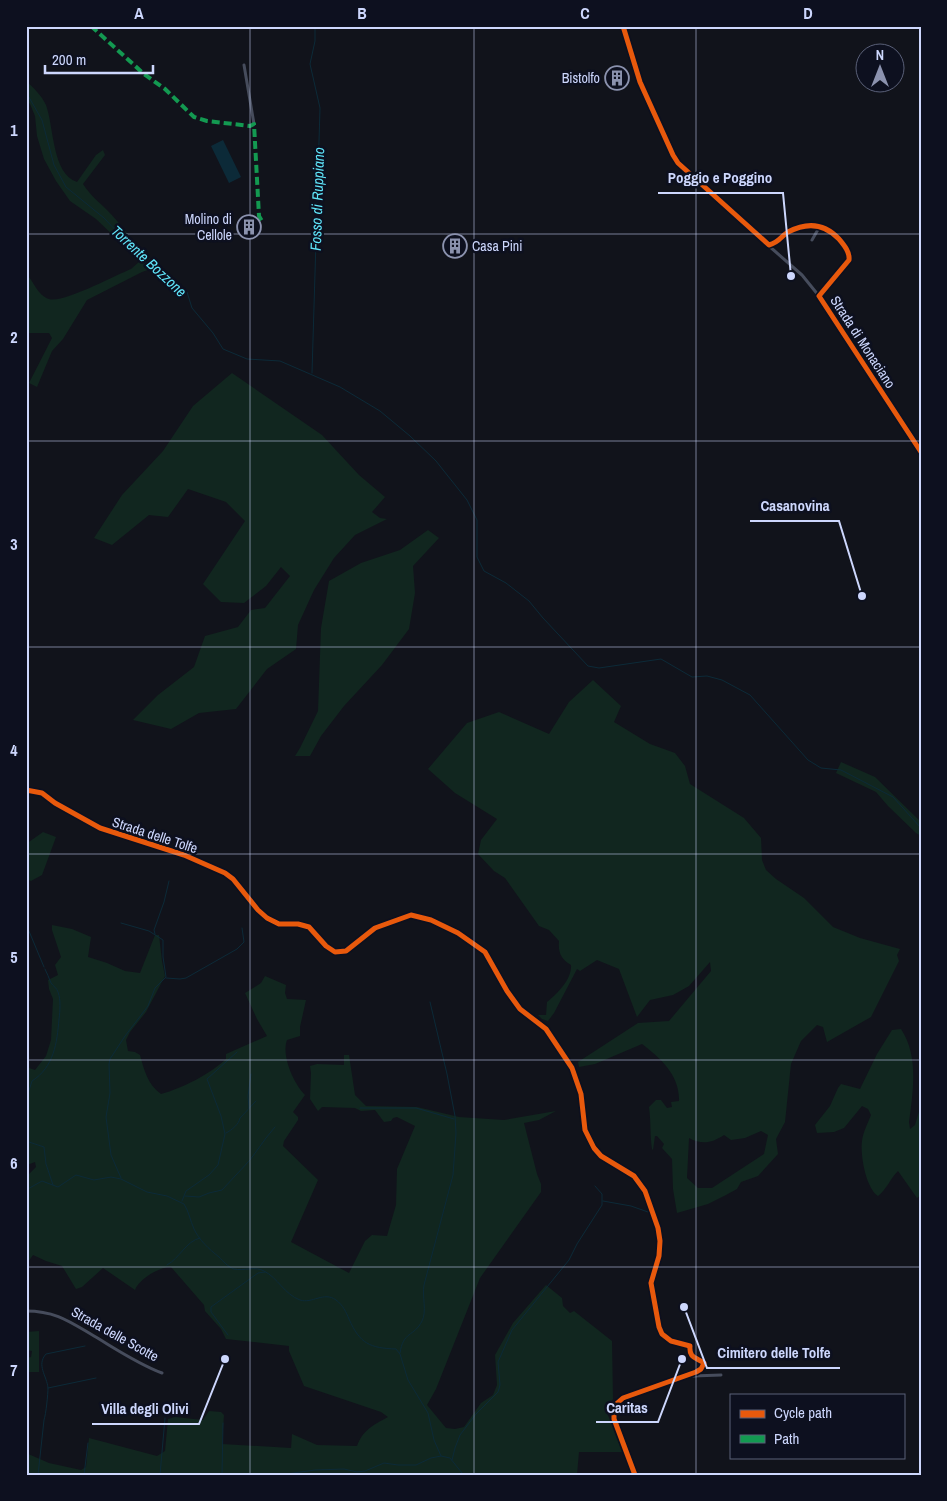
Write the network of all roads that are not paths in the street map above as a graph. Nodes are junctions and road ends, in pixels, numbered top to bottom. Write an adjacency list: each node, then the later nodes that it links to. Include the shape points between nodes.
1 (623, 26): 6 (street, via 640,82 673,156)
2 (244, 65): 3 (street)
3 (254, 124)
4 (821, 226): 5 (street); 6 (street, via 797,228); 7 (street, Strada di Monaciano, via 838,238 850,257)
5 (812, 240)
6 (769, 245): 7 (street)
7 (820, 296): 8 (street, Strada di Monaciano)
8 (921, 452)
9 (26, 790): 12 (street, Strada delle Tolfe, via 42,792 100,828 225,872 268,918 279,924 306,925 336,952 346,951 379,926 411,915 458,933 485,952 520,1009 553,1037 573,1070 581,1094 585,1130 594,1148 601,1156 634,1176 645,1191 660,1241 651,1283 659,1327 671,1341 690,1346 692,1358 704,1363 702,1369)
10 (26, 1310): 11 (street, Strada delle Scotte, via 69,1320)
11 (162, 1373)
12 (691, 1374): 13 (street); 14 (street, via 631,1394 614,1406 614,1419)
13 (721, 1375)
14 (634, 1475)

